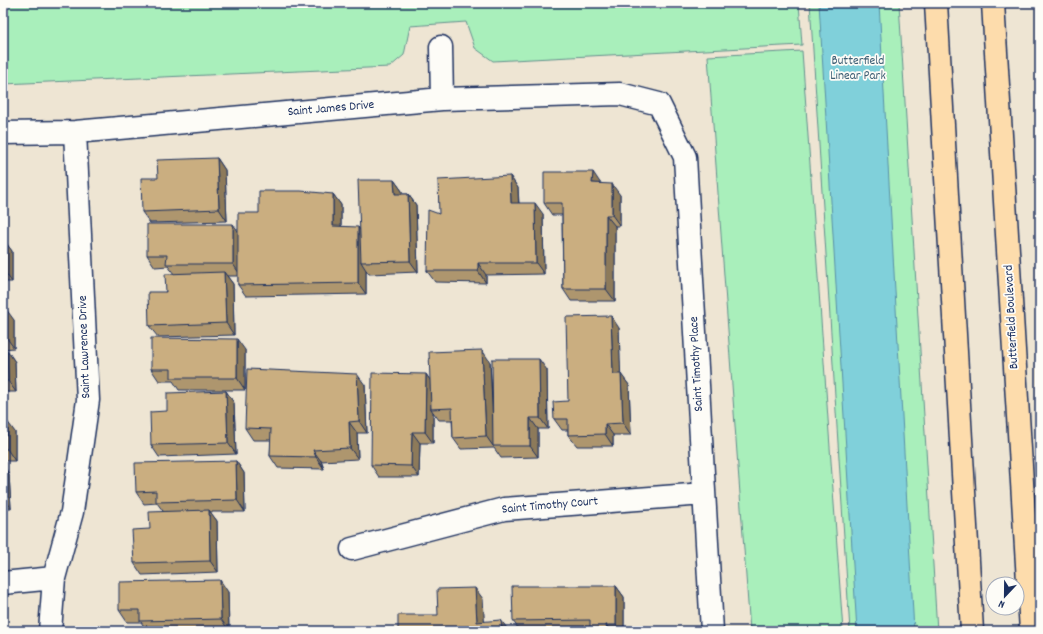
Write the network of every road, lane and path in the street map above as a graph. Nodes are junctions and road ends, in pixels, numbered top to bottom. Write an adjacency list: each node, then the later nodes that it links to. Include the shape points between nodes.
1 (936, 3): 14 (main road)
2 (993, 3): 15 (main road, Butterfield Boulevard)
3 (441, 46): 4 (street)
4 (442, 100): 5 (street, Saint James Drive, via 620,94); 6 (street, Saint James Drive)
5 (659, 104): 8 (street, Saint Timothy Place, via 685,156)
6 (74, 132): 7 (street, Saint James Drive); 10 (street, Saint Lawrence Drive, via 88,400 72,512)
7 (3, 134)
8 (704, 494): 9 (street, Saint Timothy Court, via 504,509); 13 (street, Saint Timothy Place)
9 (352, 549)
10 (54, 578): 11 (street); 12 (street, Saint Lawrence Drive)
11 (3, 582)
12 (50, 631)
13 (712, 631)
14 (972, 631)
15 (1031, 631)

